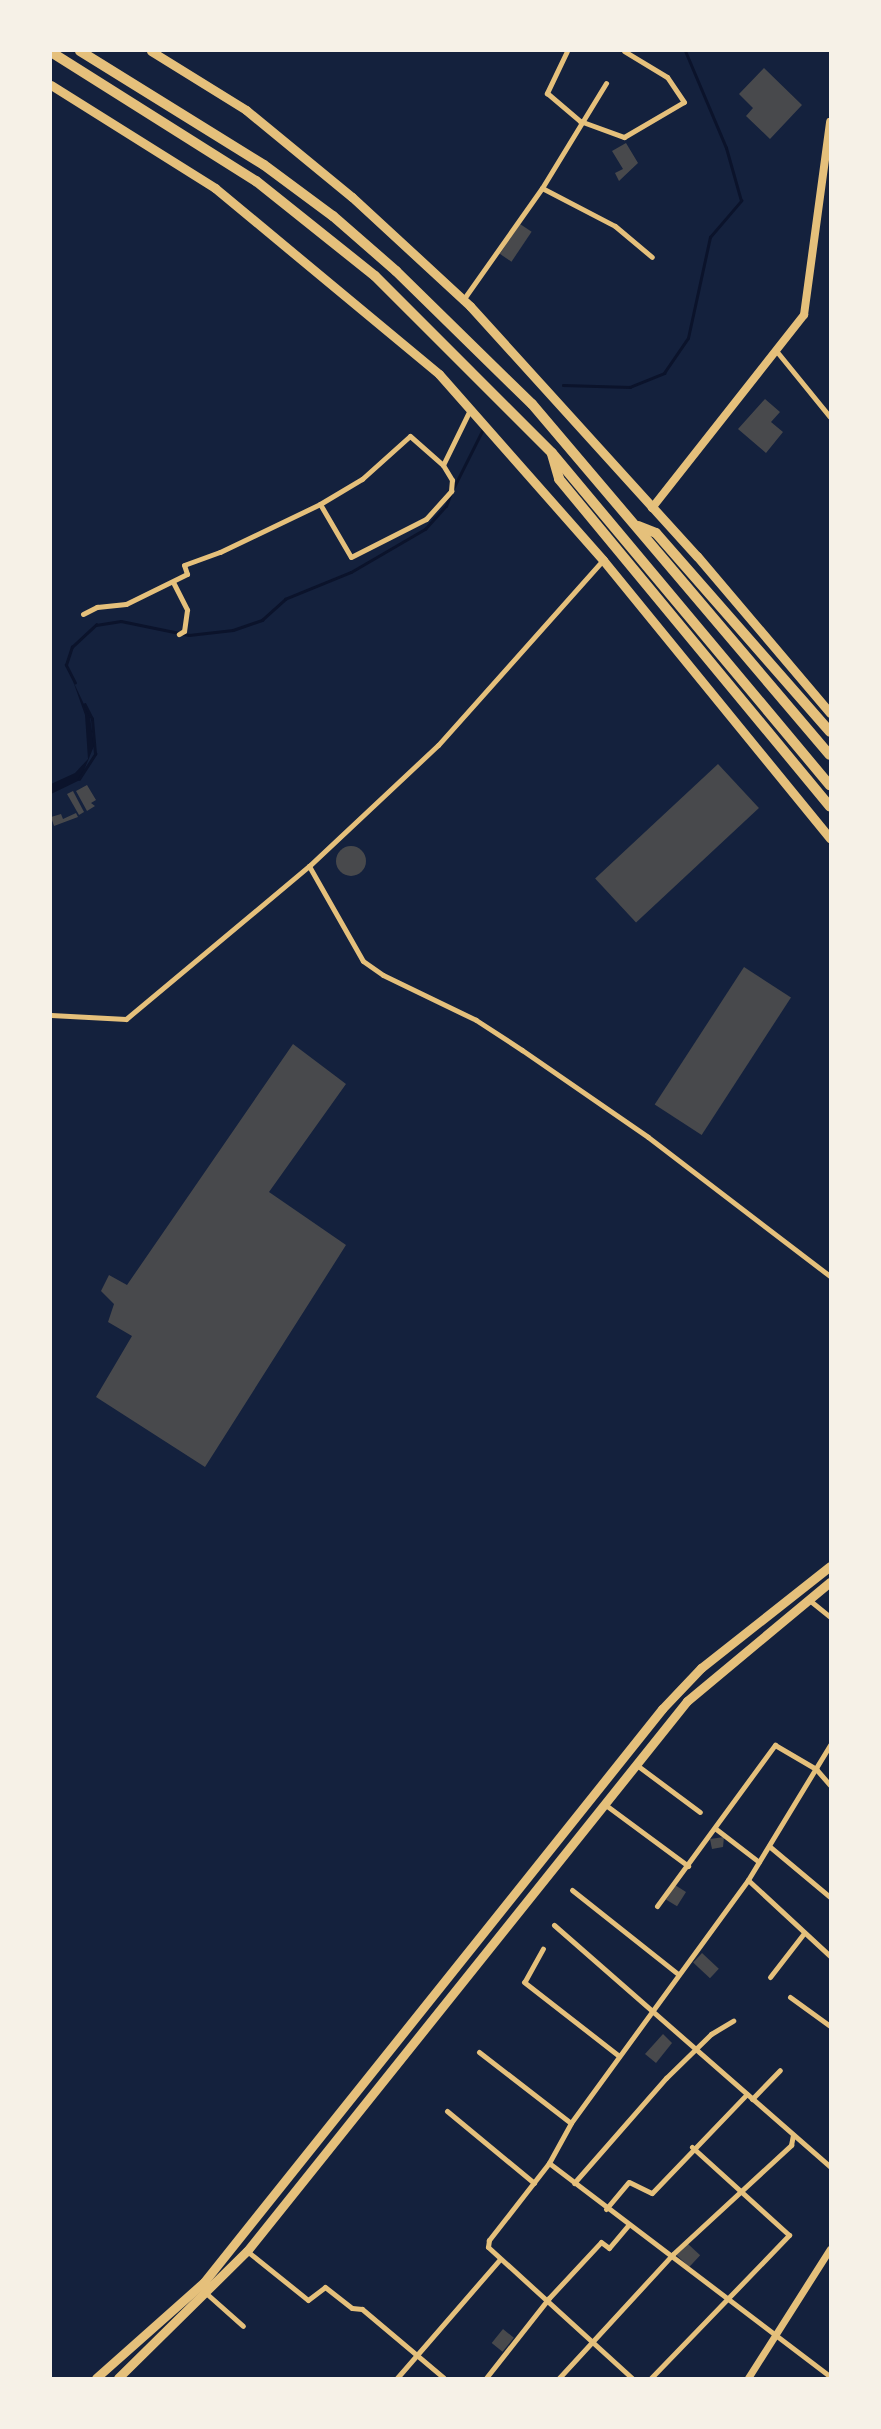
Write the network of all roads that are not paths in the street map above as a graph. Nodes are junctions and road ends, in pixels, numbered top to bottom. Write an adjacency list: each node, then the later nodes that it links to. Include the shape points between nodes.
1 (80, 51): 20 (highway, via 264,165 334,216 482,351)
2 (151, 51): 12 (main road, via 246,110 352,197)
3 (567, 51): 8 (street, via 547,93)
4 (624, 51): 8 (street, via 667,77 684,102 635,133 620,137)
5 (51, 52): 16 (highway, via 198,142 302,215 375,275)
6 (606, 83): 8 (street)
7 (51, 85): 14 (main road, via 232,202 406,344)
8 (580, 121): 10 (street)
9 (830, 122): 13 (main road, via 807,304)
10 (542, 188): 11 (street, via 615,226); 12 (street)
11 (653, 257)
12 (463, 299): 19 (main road)
13 (778, 353): 15 (street); 19 (main road)
14 (472, 411): 17 (street); 21 (main road)
15 (830, 417)
16 (552, 453): 28 (highway); 29 (highway, via 559,479)
17 (443, 465): 18 (street, via 410,436 362,479); 18 (street, via 452,480 443,503 410,529 351,557)
18 (320, 505): 22 (street, via 184,565 187,574)
19 (652, 508): 25 (main road)
20 (637, 526): 26 (highway, via 656,533); 27 (highway)
21 (603, 560): 30 (main road); 31 (street, via 438,745)
22 (173, 582): 23 (street, via 126,604 97,607); 24 (street, via 187,610 184,631)
23 (83, 614)
24 (179, 634)
25 (830, 713)
26 (830, 732)
27 (830, 755)
28 (830, 785)
29 (830, 807)
30 (830, 838)
31 (309, 866): 32 (street, via 126,1019); 33 (street, via 363,961 476,1020 522,1050 648,1138)
32 (51, 1015)
33 (830, 1276)
34 (830, 1566): 90 (main road, via 701,1668 662,1709 204,2282)
35 (830, 1582): 36 (main road)
36 (808, 1599): 37 (street); 39 (main road, via 687,1701)
37 (830, 1617)
38 (830, 1745): 40 (street)
39 (638, 1766): 42 (main road); 43 (street)
40 (816, 1769): 41 (street); 44 (street, via 776,1745); 45 (street)
41 (830, 1785)
42 (607, 1806): 47 (street); 79 (main road)
43 (700, 1812)
44 (716, 1829): 46 (street); 47 (street)
45 (769, 1846): 46 (street); 50 (street)
46 (759, 1862): 48 (street)
47 (688, 1866): 51 (street)
48 (748, 1880): 53 (street); 56 (street)
49 (572, 1890): 56 (street)
50 (830, 1897)
51 (657, 1906)
52 (554, 1925): 59 (street)
53 (804, 1933): 55 (street); 57 (street)
54 (543, 1949): 64 (street, via 525,1982)
55 (830, 1956)
56 (678, 1974): 59 (street)
57 (770, 1976)
58 (790, 1997): 61 (street)
59 (653, 2008): 62 (street); 64 (street)
60 (733, 2021): 62 (street, via 711,2034)
61 (830, 2026)
62 (699, 2048): 66 (street); 74 (street, via 666,2078)
63 (479, 2052): 68 (street)
64 (619, 2056): 68 (street)
65 (780, 2070): 66 (street)
66 (750, 2096): 69 (street); 70 (street)
67 (447, 2110): 73 (street)
68 (571, 2123): 71 (street)
69 (793, 2136): 72 (street); 75 (street, via 782,2153)
70 (692, 2147): 75 (street); 76 (street, via 652,2193 629,2182)
71 (550, 2160): 73 (street); 74 (street)
72 (830, 2167)
73 (534, 2183): 81 (street, via 488,2242)
74 (575, 2183): 76 (street)
75 (740, 2188): 80 (street); 83 (street, via 789,2235)
76 (606, 2209): 77 (street)
77 (628, 2225): 80 (street); 84 (street, via 609,2248 601,2242)
78 (830, 2249): 86 (street)
79 (247, 2251): 82 (main road); 88 (street, via 309,2300 325,2287 352,2308 362,2309)
80 (673, 2254): 83 (street); 87 (street)
81 (500, 2259): 84 (street); 88 (street)
82 (207, 2294): 85 (street); 91 (main road)
83 (726, 2296): 86 (street); 97 (street)
84 (549, 2298): 87 (street); 94 (street)
85 (243, 2326)
86 (776, 2332): 89 (street); 98 (street)
87 (593, 2342): 95 (street); 96 (street)
88 (417, 2356): 92 (street); 93 (street)
89 (830, 2376)
90 (96, 2378)
91 (118, 2378)
92 (397, 2378)
93 (444, 2378)
94 (486, 2378)
95 (559, 2378)
96 (632, 2378)
97 (651, 2378)
98 (748, 2378)

